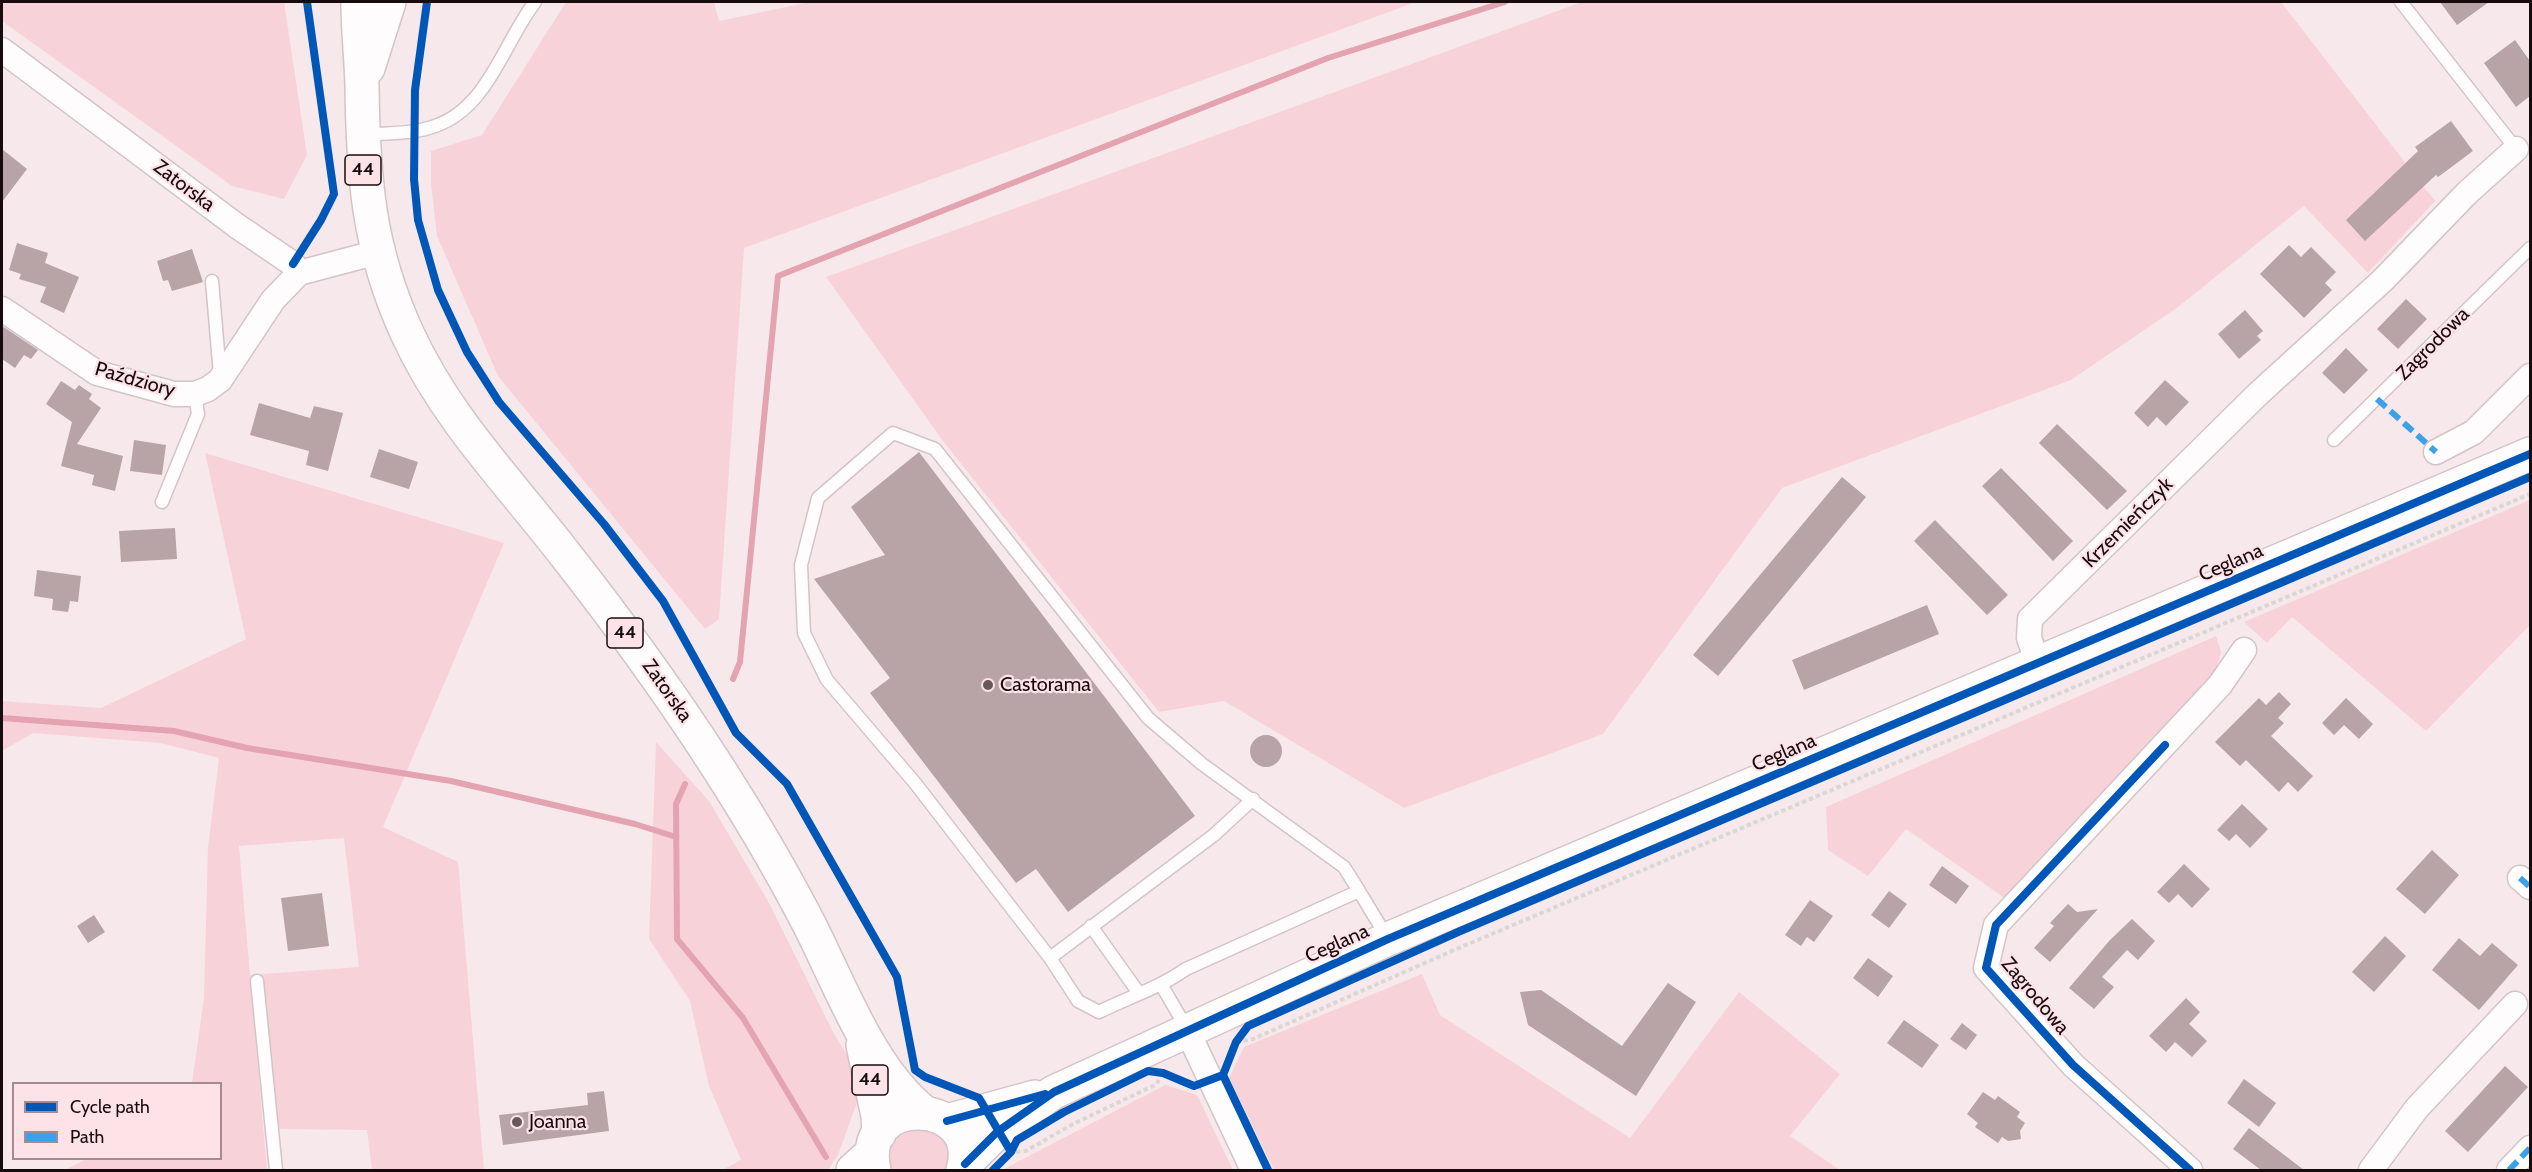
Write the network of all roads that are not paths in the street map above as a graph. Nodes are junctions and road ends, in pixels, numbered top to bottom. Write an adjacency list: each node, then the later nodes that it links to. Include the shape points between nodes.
1 (358, 2): 6 (street, Zatorska / 44)
2 (389, 2): 6 (street, Zatorska / 44)
3 (535, 2): 7 (lane, via 474,101 436,126)
4 (2400, 2): 8 (lane)
5 (2, 51): 11 (street, Zatorska, via 293,264)
6 (362, 87): 7 (street, Zatorska / 44)
7 (361, 136): 10 (street, Zatorska / 44, via 365,188)
8 (2516, 149): 22 (street, Krzemieńczyk, via 2467,193 2383,280 2258,394 2030,619 2029,638)
9 (2530, 248): 17 (lane, Zagrodowa)
10 (378, 252): 11 (street); 32 (street, Zatorska / 44, via 408,336 447,405 497,473 566,554 696,732 755,827)
11 (299, 273): 15 (street, Paździory, via 273,300)
12 (212, 281): 15 (lane)
13 (2, 309): 16 (street, Paździory, via 97,373 174,394)
14 (2530, 376): 18 (street, via 2474,432)
15 (220, 380): 16 (street, Paździory)
16 (195, 394): 20 (lane, via 198,414)
17 (2334, 440)
18 (2436, 452)
19 (2530, 454): 22 (street, Ceglana)
20 (162, 502)
21 (2244, 650): 41 (street, Zagrodowa, via 2220,685 1996,925 1986,968 2073,1065)
22 (2038, 663): 26 (street, Ceglana)
23 (1253, 799): 24 (lane, via 1344,867); 25 (lane, via 1214,835); 27 (lane, via 1202,764 1148,718 935,449 893,433 818,498 801,565 804,633 827,680 915,783)
24 (1359, 891): 26 (lane); 29 (lane, via 1186,969)
25 (1091, 926): 27 (lane); 30 (lane)
26 (1388, 939): 33 (street, Ceglana)
27 (1050, 958): 30 (lane, via 1078,1001 1100,1012)
28 (257, 981): 39 (lane)
29 (1162, 986): 30 (lane); 33 (lane)
30 (1138, 992)
31 (2515, 1004): 42 (street, via 2417,1108)
32 (859, 1026): 35 (street, Zatorska / 44, via 909,1100); 37 (street, Zatorska / 44, via 878,1116)
33 (1187, 1030): 34 (street, Ceglana); 40 (street)
34 (1054, 1092): 35 (street, Ceglana); 38 (street, Ceglana, via 997,1132)
35 (936, 1116): 37 (street, 44, via 898,1116); 38 (street, 44, via 962,1140)
36 (2530, 1148): 43 (street)
37 (870, 1157)
38 (964, 1167)
39 (276, 1170)
40 (1253, 1170)
41 (2190, 1170)
42 (2371, 1170)
43 (2509, 1170)

